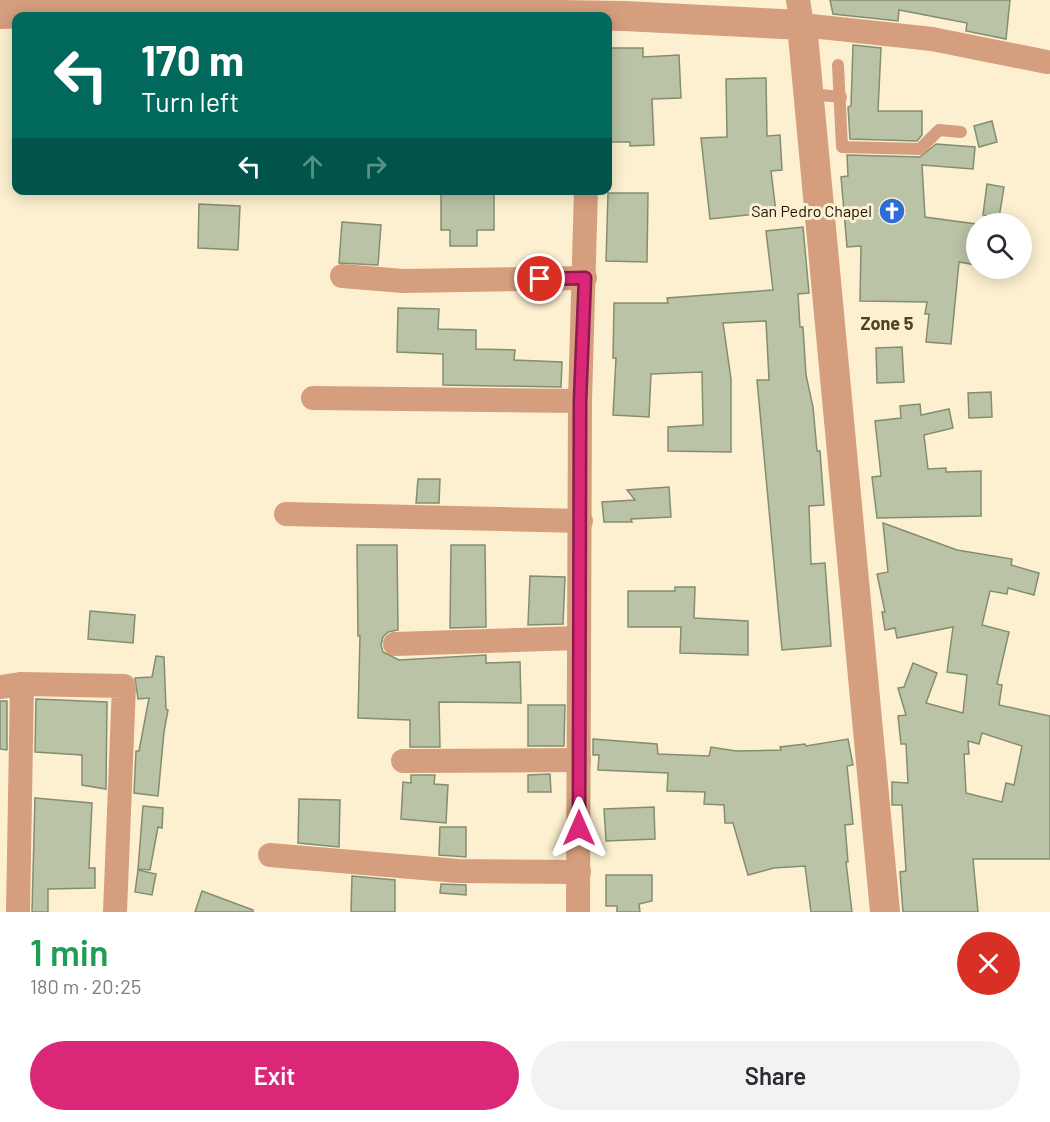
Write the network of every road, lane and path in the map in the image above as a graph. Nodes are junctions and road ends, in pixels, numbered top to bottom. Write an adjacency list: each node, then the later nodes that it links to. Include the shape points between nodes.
1 (624, 8): 4 (street); 5 (street)
2 (68, 12): 3 (street)
3 (204, 12)
4 (605, 12)
5 (800, 12): 6 (street); 8 (street)
6 (1047, 62)
7 (838, 65): 9 (lane)
8 (810, 94): 9 (lane); 28 (street)
9 (841, 97): 10 (lane, via 842,147 920,149 939,130)
10 (961, 132)
11 (586, 195): 13 (street)
12 (342, 276): 13 (street, via 403,281)
13 (585, 278): 15 (street)
14 (313, 398): 15 (street)
15 (580, 401): 17 (street)
16 (286, 514): 17 (street)
17 (580, 521): 18 (street)
18 (579, 638): 19 (street); 21 (street)
19 (395, 644)
20 (11, 685): 25 (street); 26 (street, via 124,686)
21 (579, 760): 22 (street); 24 (street)
22 (403, 761)
23 (270, 855): 24 (street, via 458,871)
24 (579, 872): 27 (street)
25 (18, 912)
26 (115, 912)
27 (578, 912)
28 (885, 912)

